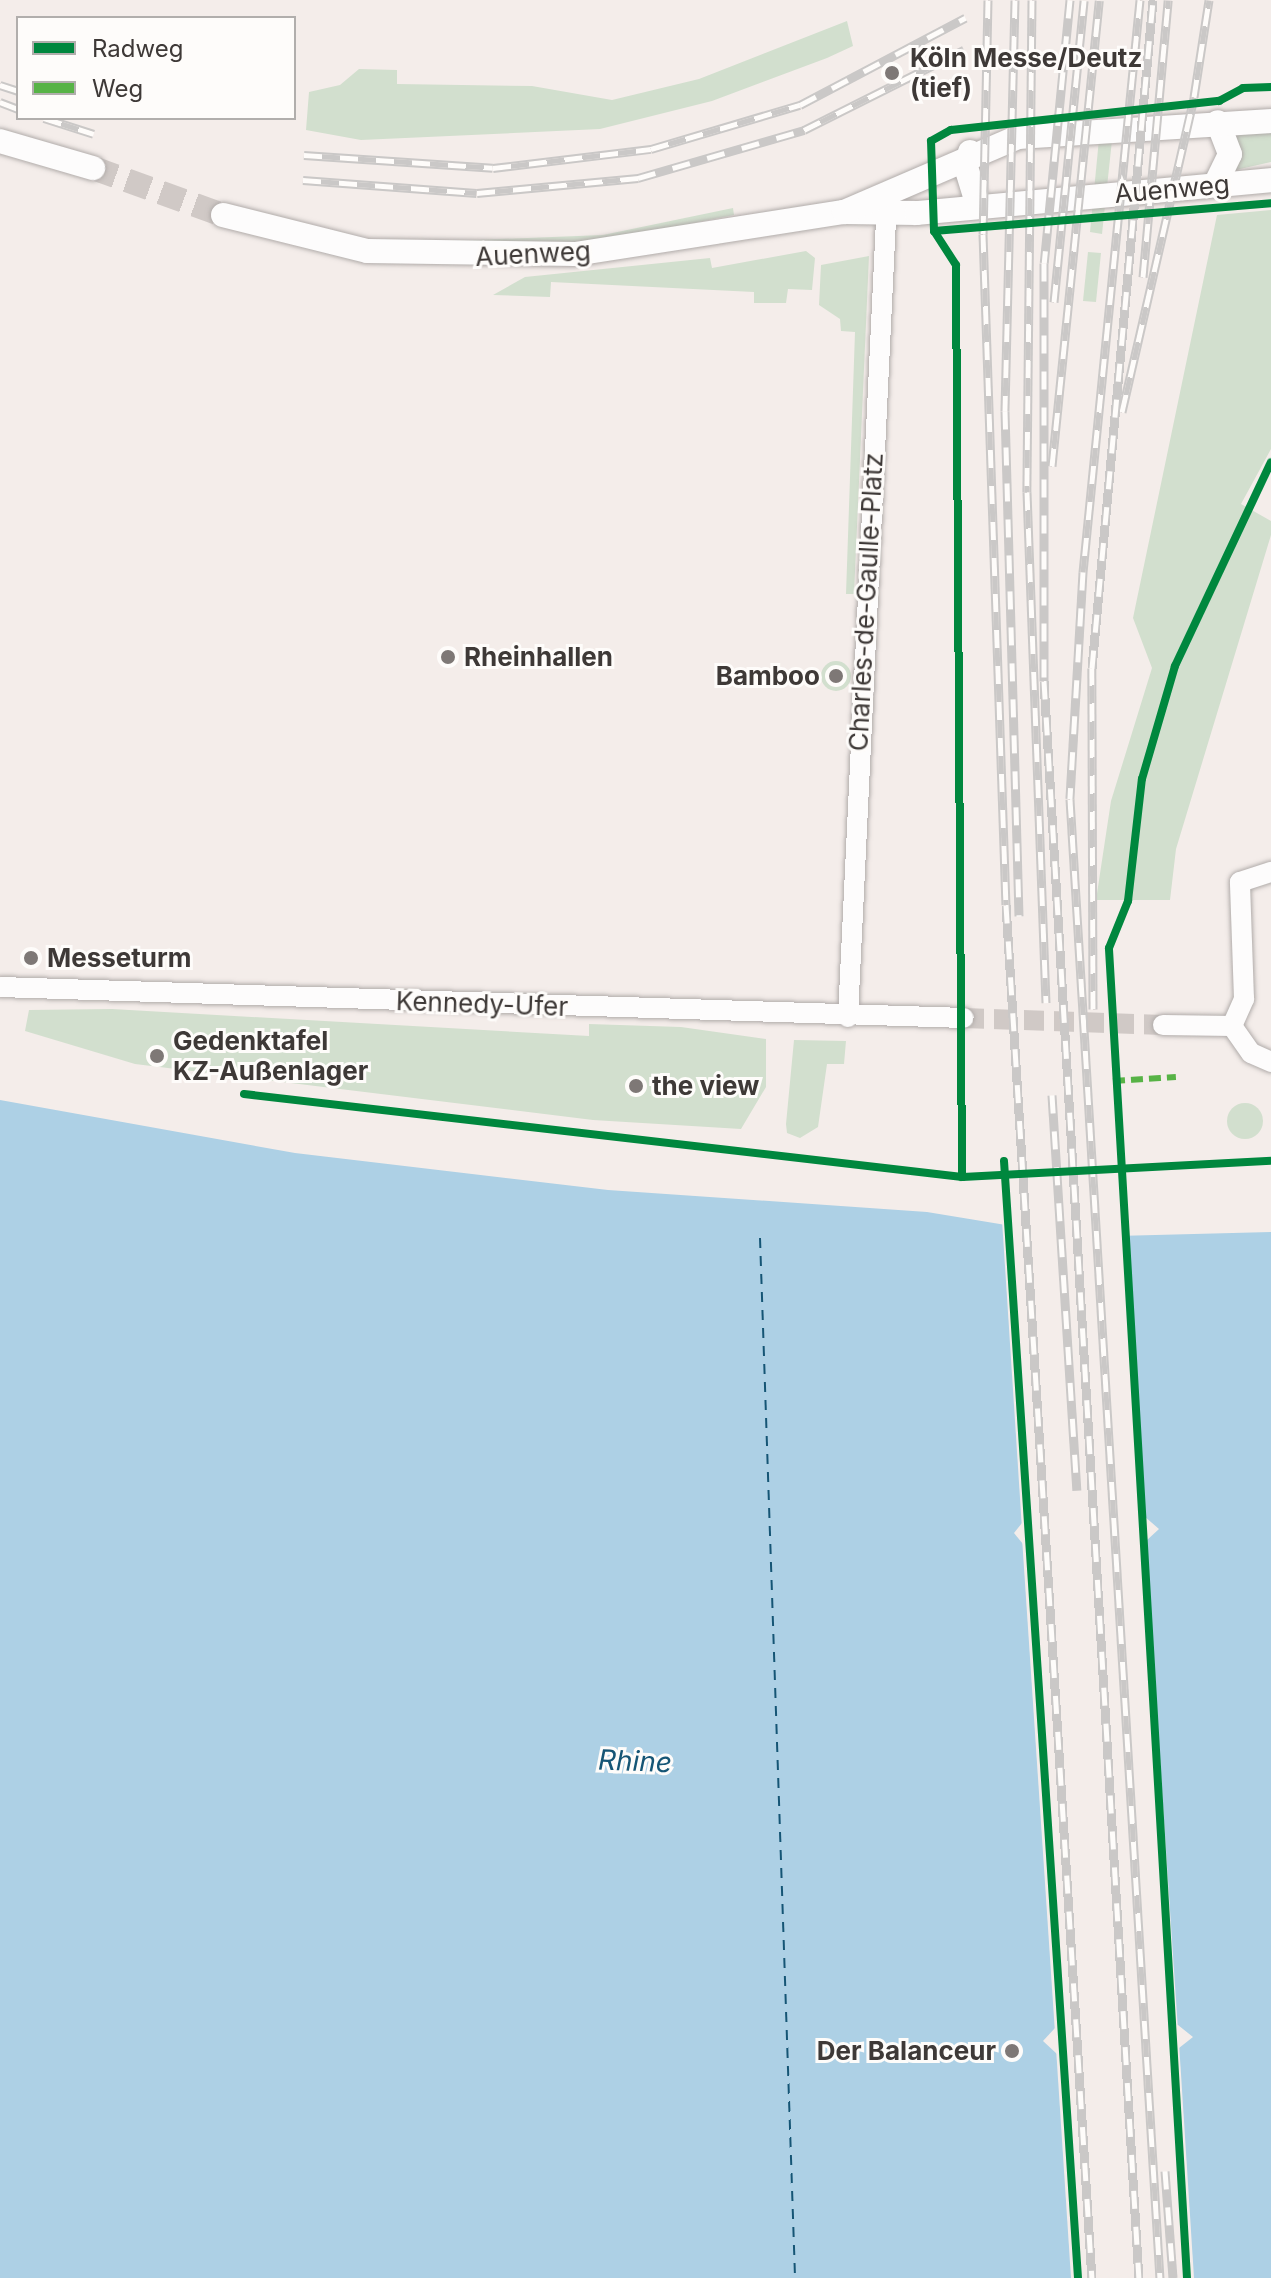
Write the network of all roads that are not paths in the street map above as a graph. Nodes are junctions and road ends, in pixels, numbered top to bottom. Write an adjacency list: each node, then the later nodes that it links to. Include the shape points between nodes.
1 (1271, 121): 2 (street, Auenweg)
2 (1218, 122): 4 (street, Auenweg, via 1018,137); 7 (street, via 1230,154)
3 (0, 141): 5 (street)
4 (970, 152): 8 (street, Auenweg); 9 (street, via 966,167)
5 (93, 168)
6 (1271, 180): 7 (street, Auenweg)
7 (1215, 185): 9 (street, Auenweg)
8 (890, 188): 10 (street, Auenweg); 12 (street, Charles-de-Gaulle-Platz)
9 (978, 206): 12 (street, Auenweg)
10 (844, 212): 11 (street, Auenweg, via 605,250 469,258 367,251); 12 (street, Auenweg)
11 (223, 215)
12 (885, 215): 15 (street, Charles-de-Gaulle-Platz)
13 (1271, 872): 18 (street, via 1240,882 1244,999)
14 (0, 987): 15 (street, Kennedy-Ufer)
15 (848, 1017): 16 (street, Kennedy-Ufer)
16 (964, 1018)
17 (1163, 1025): 18 (street)
18 (1232, 1026): 19 (street, via 1251,1053)
19 (1271, 1062)

